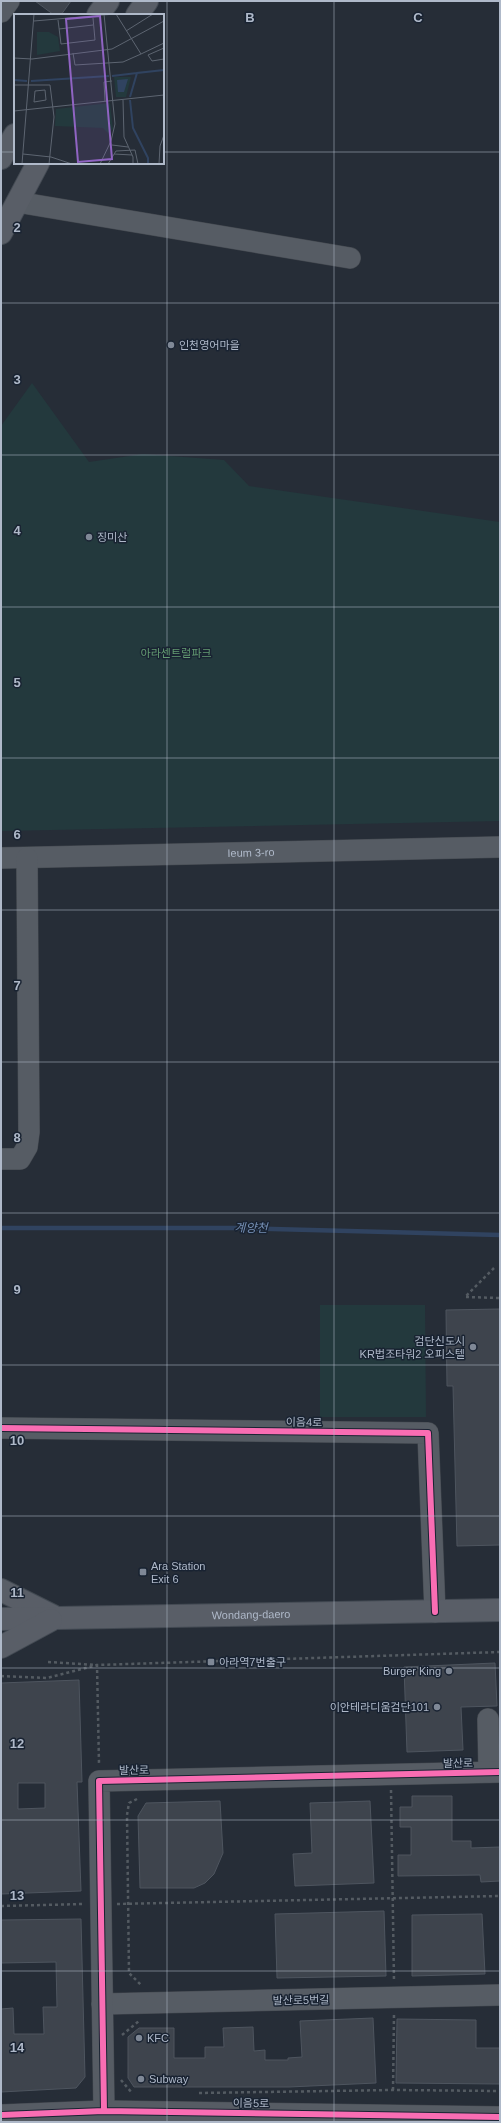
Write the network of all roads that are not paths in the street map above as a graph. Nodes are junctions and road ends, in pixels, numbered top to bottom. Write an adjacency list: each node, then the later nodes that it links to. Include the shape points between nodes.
1 (9, 1): 4 (street)
2 (108, 1): 5 (main road)
3 (147, 1): 6 (main road)
4 (1, 12)
5 (99, 14)
6 (138, 14)
7 (14, 137): 8 (main road)
8 (1, 158)
9 (37, 164): 10 (main road)
10 (17, 202): 11 (main road); 12 (street)
11 (1, 233)
12 (350, 258)
13 (500, 847): 15 (street, Ieum 3-ro)
14 (1, 858): 15 (street, Ieum 3-ro)
15 (27, 858): 16 (street, via 29,1132 27,1147 20,1159)
16 (1, 1159)
17 (1, 1428): 20 (street, 이음4로, via 428,1433)
18 (1, 1590): 21 (main road)
19 (500, 1610): 20 (main road, Wondang-daero)
20 (435, 1612): 21 (main road, Wondang-daero)
21 (56, 1618): 22 (main road, Wondang-daero); 23 (main road)
22 (1, 1619)
23 (1, 1647)
24 (488, 1719): 25 (street)
25 (494, 1772): 27 (street, 발산로, via 99,1780)
26 (500, 1995): 27 (street, 발산로5번길, via 394,2010)
27 (102, 2004): 28 (street, 발산로)
28 (104, 2111): 29 (street, 이음5로); 30 (street, 이음5로)
29 (1, 2115)
30 (500, 2117)

